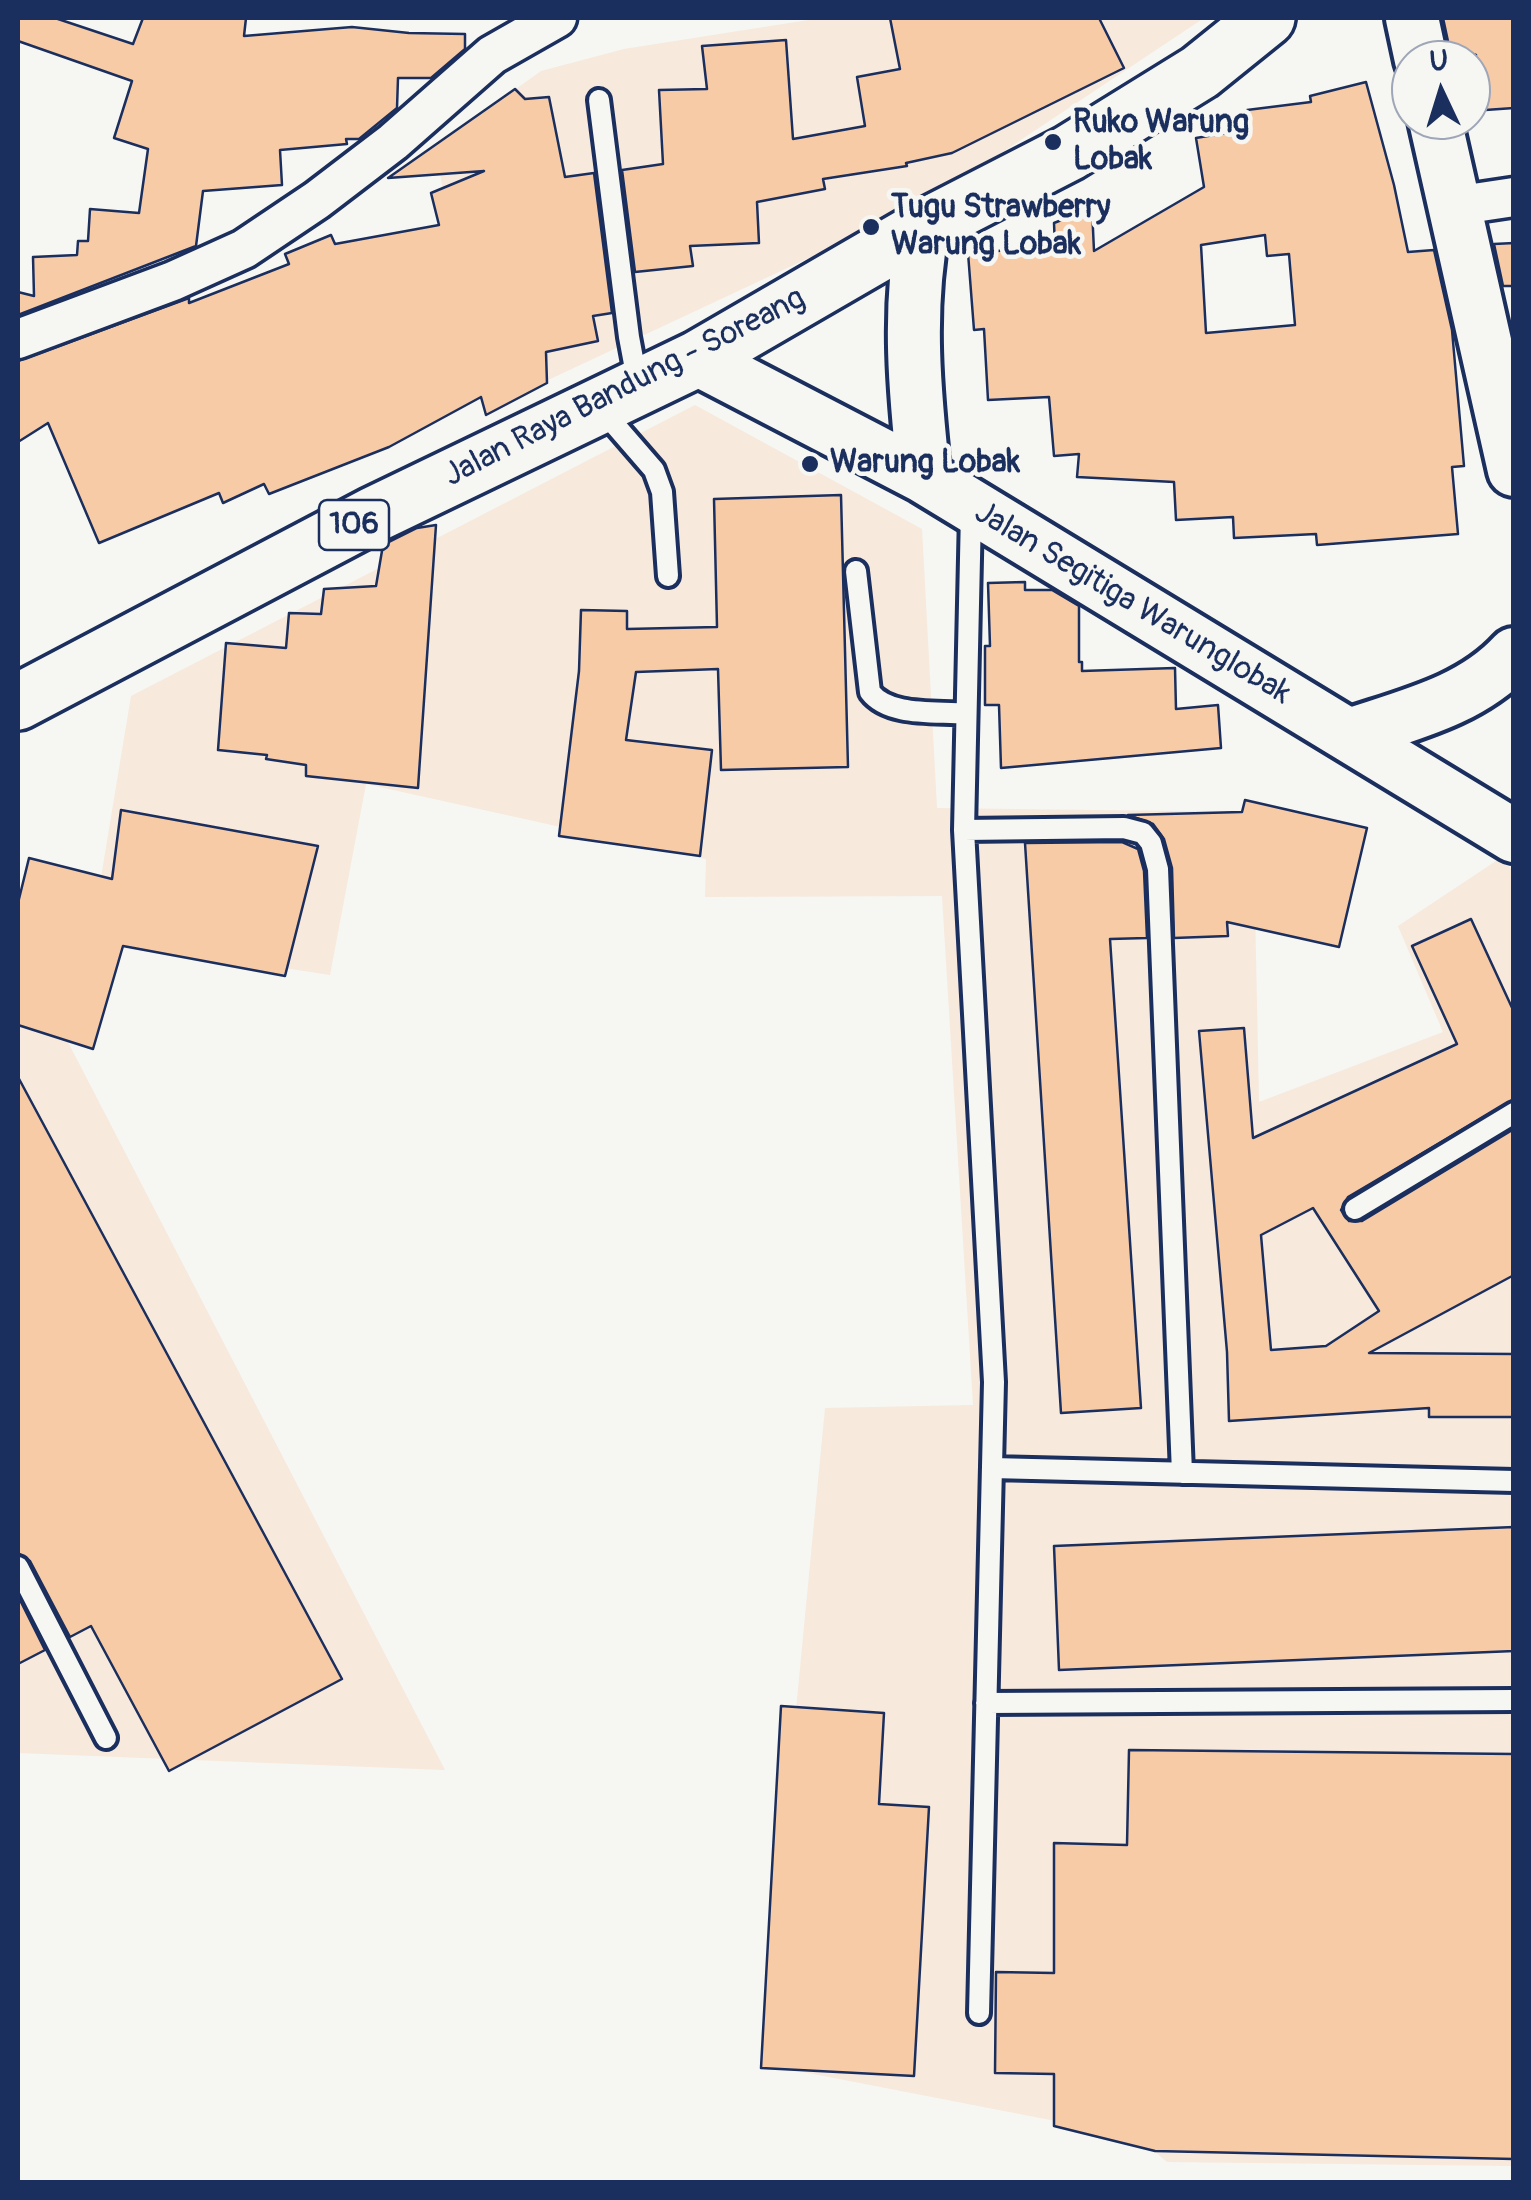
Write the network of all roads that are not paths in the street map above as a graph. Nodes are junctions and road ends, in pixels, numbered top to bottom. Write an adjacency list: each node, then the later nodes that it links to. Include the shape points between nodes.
1 (557, 18): 8 (street, via 492,55 393,142 244,249)
2 (1267, 18): 7 (main road, Jalan Raya Bandung - Soreang / 106, via 1200,72 1085,143)
3 (599, 100): 10 (lane, via 629,337)
4 (1439, 140): 6 (main road)
5 (1514, 196): 6 (street)
6 (1454, 206): 11 (main road)
7 (923, 228): 9 (main road, Jalan Raya Bandung - Soreang / 106); 12 (main road, via 914,336)
8 (18, 340)
9 (697, 359): 10 (main road, Jalan Raya Bandung - Soreang / 106); 12 (main road, Jalan Segitiga Warunglobak)
10 (619, 397): 15 (lane, via 662,492); 17 (main road, Jalan Raya Bandung - Soreang / 106, via 373,515)
11 (1514, 470)
12 (924, 478): 13 (main road, Jalan Segitiga Warunglobak)
13 (970, 506): 18 (lane); 19 (main road, Jalan Segitiga Warunglobak)
14 (856, 571): 18 (lane, via 870,692 892,708)
15 (668, 576)
16 (1514, 654): 19 (main road, via 1448,702)
17 (18, 702)
18 (966, 714): 20 (lane)
19 (1349, 735): 21 (main road, Jalan Segitiga Warunglobak)
20 (964, 830): 24 (lane, via 994,1382); 25 (lane, via 1124,828 1143,833 1154,854)
21 (1514, 836)
22 (1514, 1113): 23 (lane)
23 (1355, 1209)
24 (992, 1468): 25 (lane); 29 (lane)
25 (1182, 1473): 26 (lane)
26 (1514, 1481)
27 (18, 1567): 30 (lane)
28 (1514, 1700): 29 (lane)
29 (986, 1702): 31 (lane)
30 (106, 1738)
31 (979, 2014)

